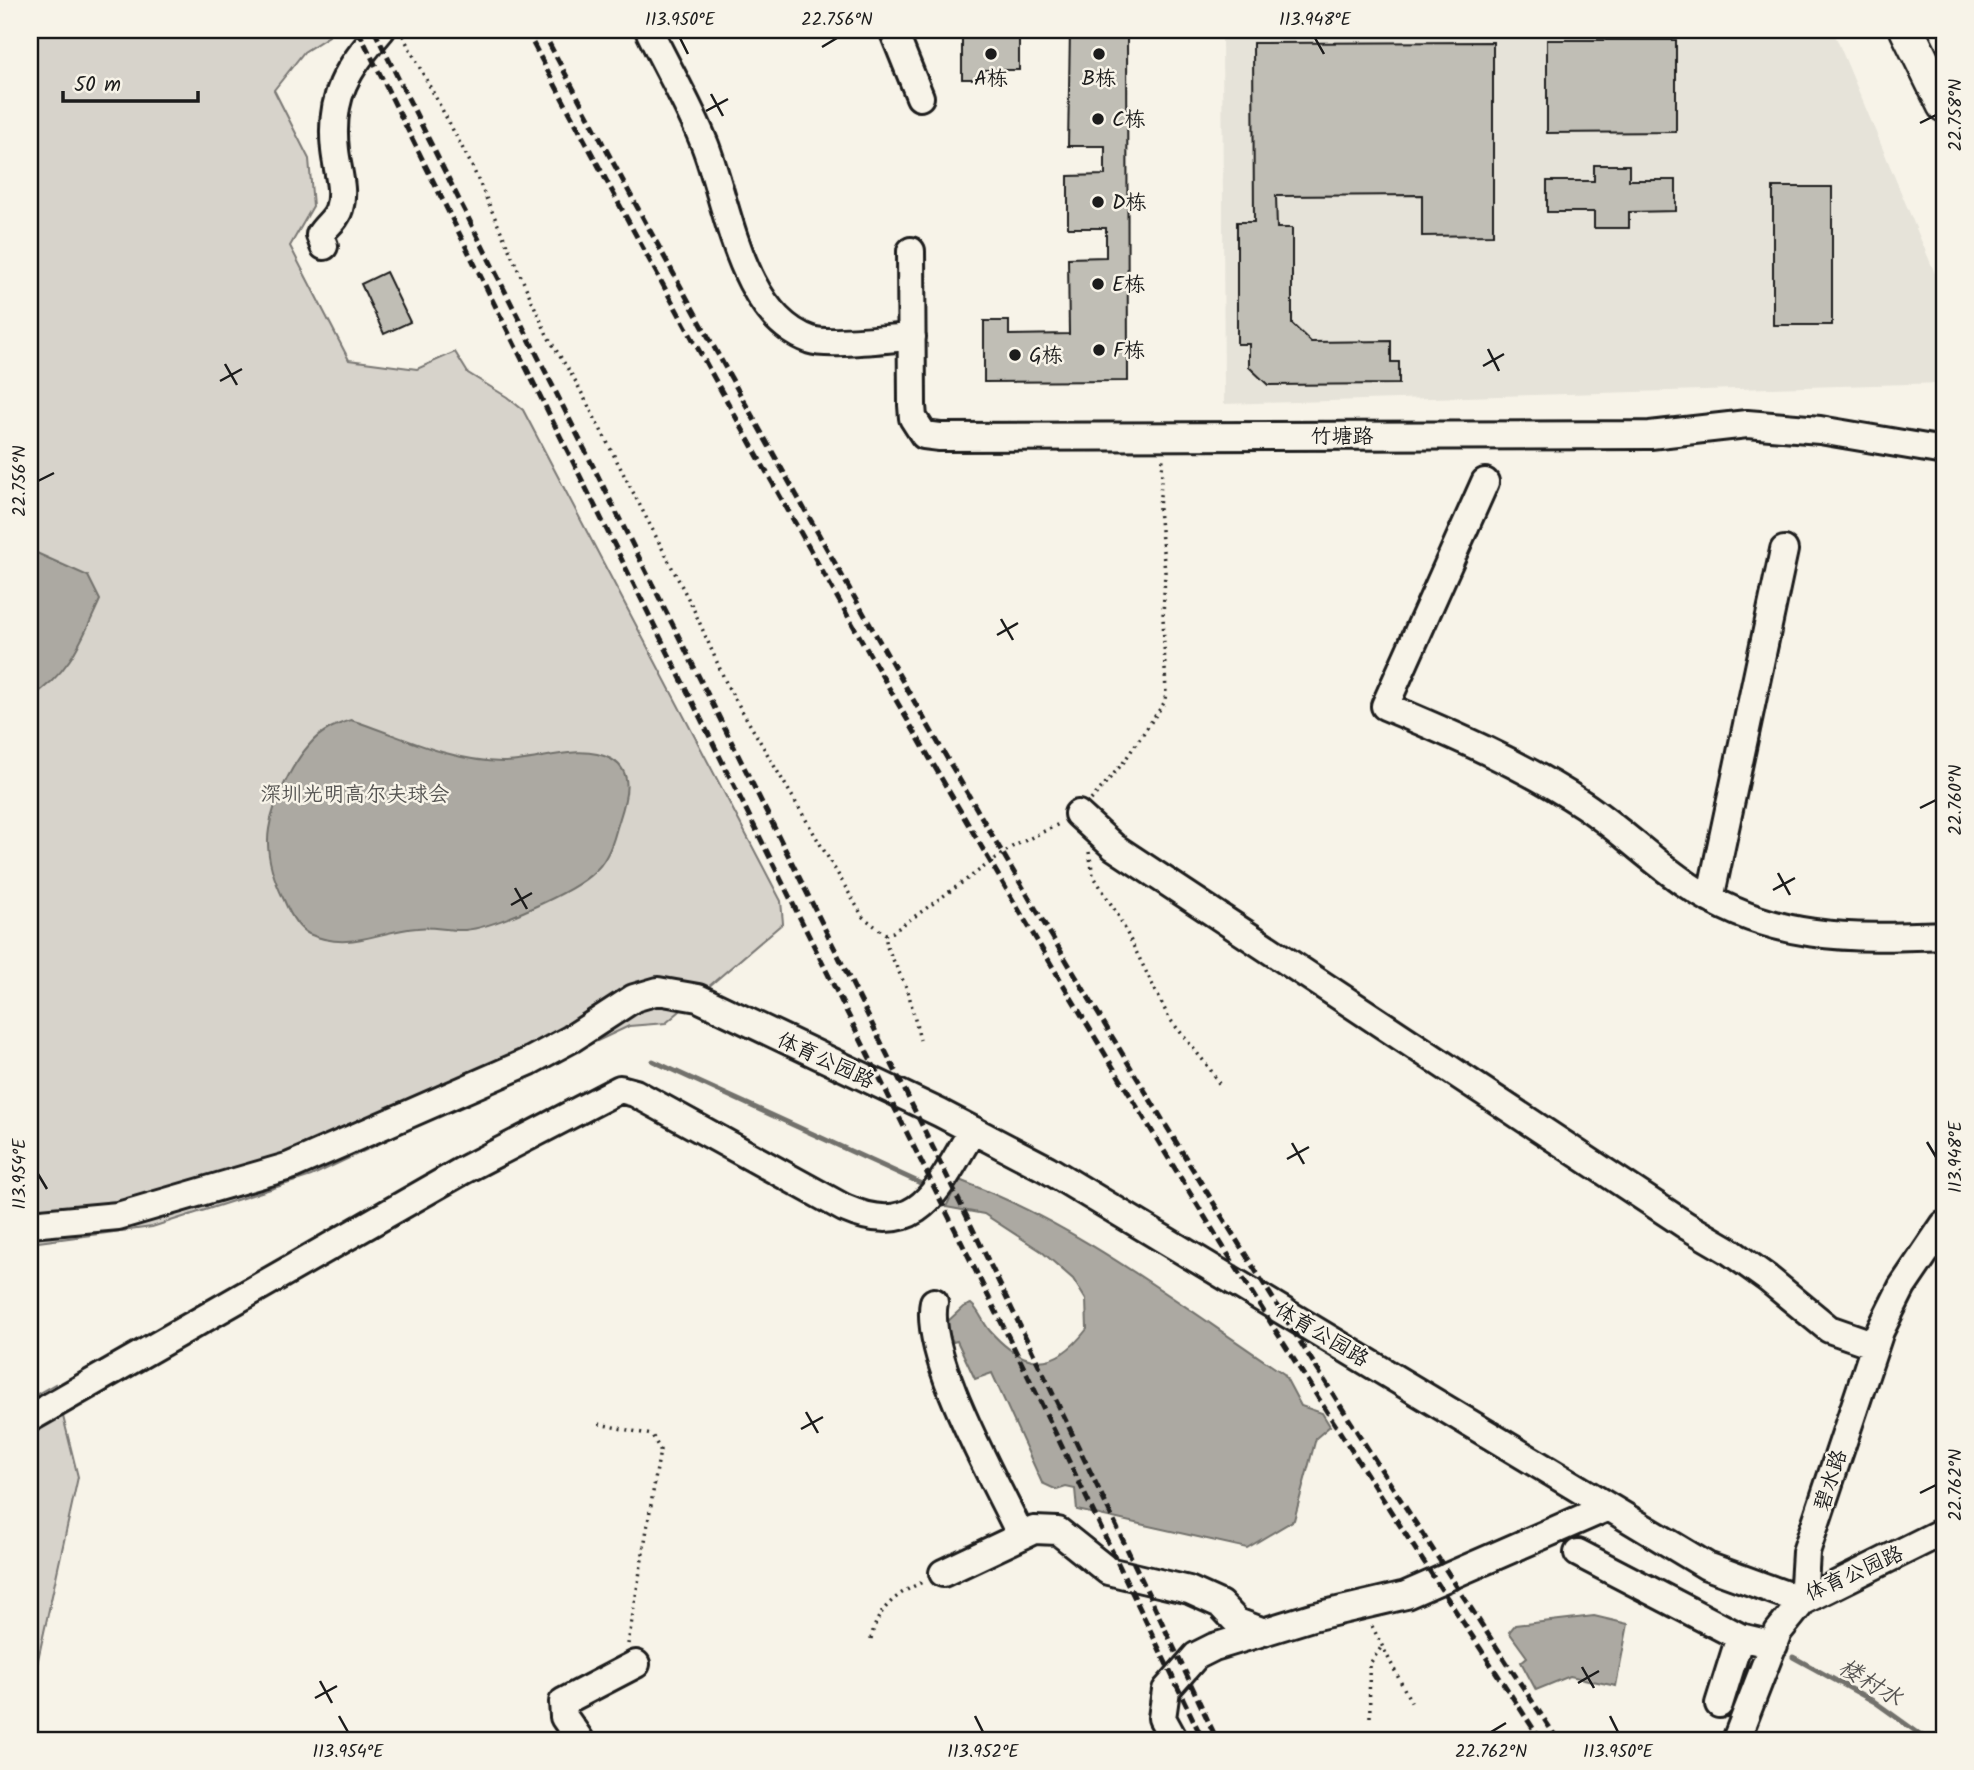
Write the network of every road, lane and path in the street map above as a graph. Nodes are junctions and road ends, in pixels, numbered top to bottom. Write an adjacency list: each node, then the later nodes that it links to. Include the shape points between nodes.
1 (381, 30): 8 (street, via 346,72 339,93 334,128 341,193 339,210 320,234)
2 (397, 30): 18 (path, via 445,112 548,337 693,608 728,688 863,917)
3 (649, 30): 10 (street, via 704,143 735,244 771,309 794,332 813,341)
4 (893, 30): 6 (street)
5 (1907, 30): 7 (main road)
6 (920, 97)
7 (1944, 106)
8 (324, 246)
9 (911, 251): 10 (street, 竹塘路)
10 (912, 337): 11 (street, 竹塘路, via 913,418 924,435)
11 (1171, 436): 12 (street, 竹塘路, via 1650,435 1747,424 1820,430); 15 (path, via 1161,466 1159,509 1167,694 1123,763)
12 (1944, 451)
13 (1485, 482): 17 (street, via 1385,706 1475,744 1548,783)
14 (1784, 550): 17 (street)
15 (1078, 814): 16 (street); 18 (path, via 1012,847)
16 (1099, 835): 21 (path, via 1088,853 1093,875 1107,893 1169,1018); 26 (street, via 1728,1250 1829,1329)
17 (1710, 899): 19 (street, via 1756,920 1804,933 1854,939)
18 (885, 934): 20 (path, via 908,991)
19 (1944, 935)
20 (920, 1040)
21 (1221, 1087)
22 (973, 1130): 23 (street, 体育公园路, via 698,998 658,991 634,998 530,1061 290,1166 118,1216); 27 (street, via 928,1201 904,1216 877,1218 859,1215 620,1089 462,1171); 29 (street, 体育公园路, via 1047,1169)
23 (30, 1224)
24 (1944, 1225): 26 (street, 碧水路, via 1902,1287)
25 (934, 1303): 31 (street, via 931,1320 941,1359)
26 (1875, 1345): 34 (street, 碧水路, via 1806,1552)
27 (30, 1418)
28 (599, 1424): 41 (path, via 652,1435 660,1450)
29 (1608, 1507): 34 (street, 体育公园路, via 1707,1566); 35 (street, via 1406,1595)
30 (1944, 1531): 34 (street, 体育公园路)
31 (1021, 1536): 33 (street); 36 (street, via 1034,1530 1058,1531 1108,1571 1189,1590 1220,1604 1237,1622)
32 (1578, 1553): 37 (street)
33 (943, 1573): 38 (path, via 898,1593 875,1620)
34 (1803, 1601): 39 (street)
35 (1362, 1605): 36 (street); 40 (path)
36 (1264, 1632): 46 (street, via 1196,1656 1166,1690 1161,1718)
37 (1740, 1637): 39 (street); 42 (street)
38 (871, 1639)
39 (1774, 1644): 47 (street)
40 (1382, 1646): 43 (path); 44 (path, via 1369,1665)
41 (630, 1667): 45 (street, via 564,1702 564,1717)
42 (1719, 1704)
43 (1413, 1706)
44 (1370, 1717)
45 (580, 1740)
46 (1174, 1740)
47 (1736, 1740)

